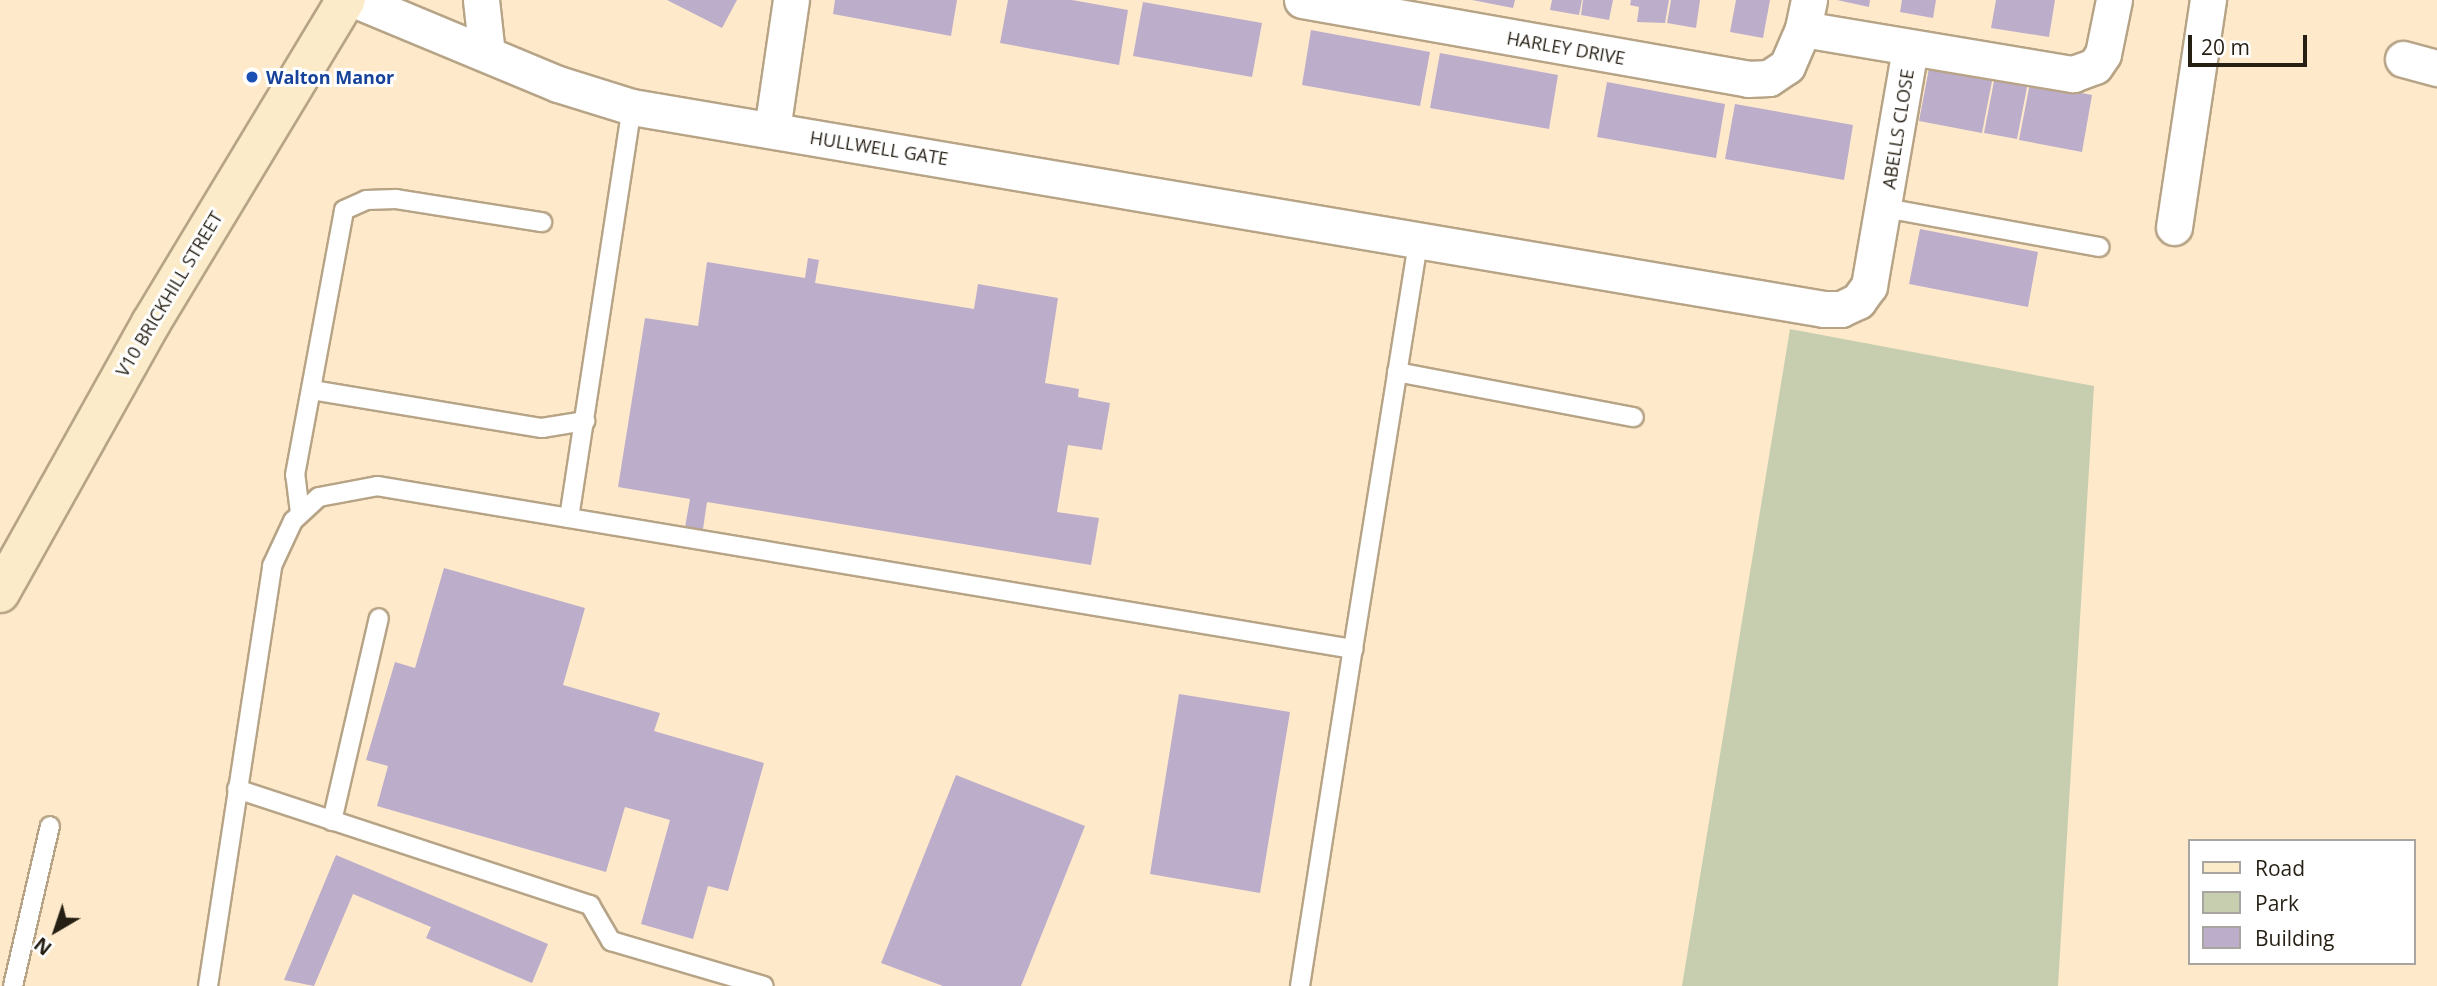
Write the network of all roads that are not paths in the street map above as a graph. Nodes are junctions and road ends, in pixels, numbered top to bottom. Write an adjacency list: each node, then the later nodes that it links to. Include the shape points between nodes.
1 (346, 0): 27 (street, V10 BRICKHILL STREET, via 104,404)
2 (356, 0): 11 (street, HULLWELL GATE)
3 (481, 0): 11 (street)
4 (791, 0): 15 (street)
5 (1302, 0): 8 (street, HARLEY DRIVE)
6 (2114, 0): 10 (street, ABELLS CLOSE, via 2102,54 2085,73)
7 (2208, 0): 18 (street)
8 (1436, 12): 9 (street, HARLEY DRIVE, via 1758,80 1787,66)
9 (1806, 15): 10 (street, HARLEY DRIVE)
10 (1910, 48): 16 (street, ABELLS CLOSE)
11 (487, 54): 14 (street, HULLWELL GATE, via 558,84)
12 (2403, 59): 13 (street)
13 (2437, 68)
14 (632, 107): 15 (street, HULLWELL GATE); 24 (lane)
15 (772, 130): 19 (street, HULLWELL GATE)
16 (1885, 208): 19 (street, HULLWELL GATE, via 1869,286 1858,301 1841,309); 20 (lane, ABELLS CLOSE)
17 (542, 222): 22 (lane, via 396,199 366,200 344,210)
18 (2174, 227)
19 (1419, 237): 21 (lane)
20 (2099, 247)
21 (1397, 372): 23 (lane); 29 (lane)
22 (312, 390): 24 (lane, via 542,428); 25 (lane, via 295,475)
23 (1633, 417)
24 (585, 421): 26 (lane)
25 (300, 513): 26 (lane, via 319,497 377,486); 30 (lane, via 282,538 272,566)
26 (569, 518): 29 (lane)
27 (0, 593)
28 (379, 618): 31 (lane)
29 (1353, 649): 36 (lane)
30 (237, 789): 31 (lane); 34 (lane)
31 (332, 821): 35 (lane, via 590,905 611,941)
32 (50, 826): 33 (lane)
33 (13, 986)
34 (208, 986)
35 (764, 986)
36 (1300, 986)

